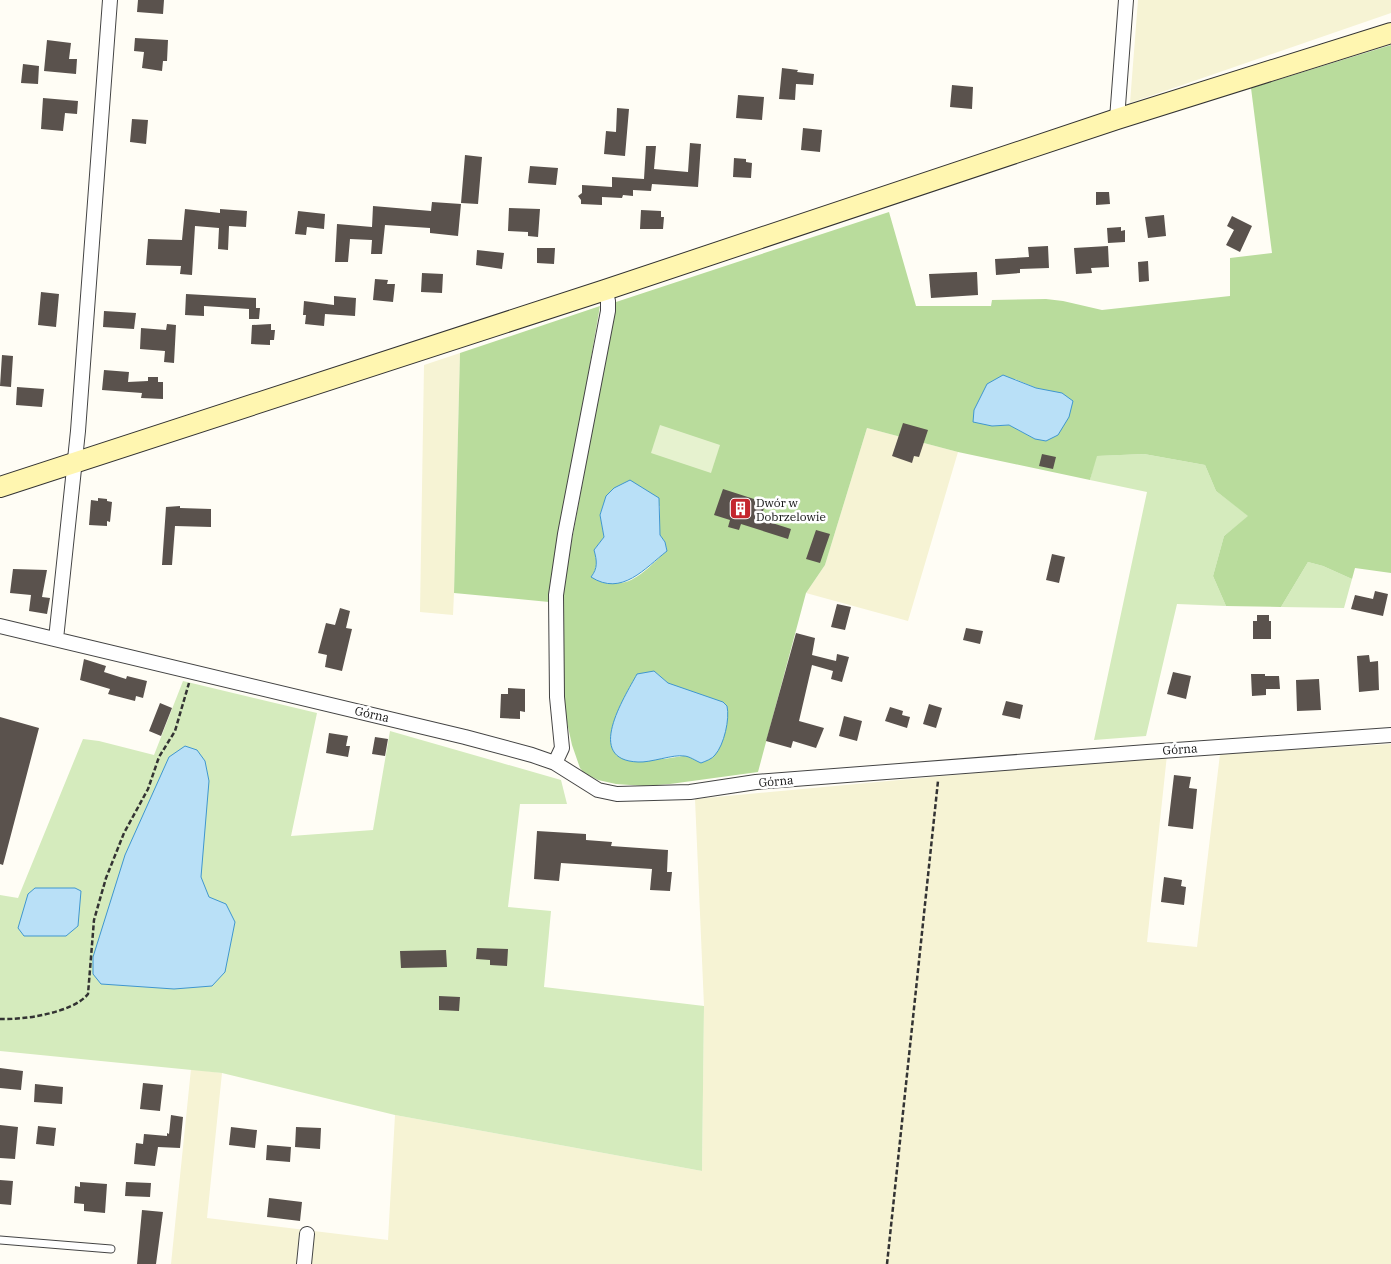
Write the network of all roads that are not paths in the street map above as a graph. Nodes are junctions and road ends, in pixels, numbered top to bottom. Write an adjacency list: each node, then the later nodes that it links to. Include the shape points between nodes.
1 (110, 0): 6 (street)
2 (1126, 0): 4 (street)
3 (1391, 33): 4 (main road)
4 (1117, 119): 5 (main road)
5 (605, 290): 6 (main road); 11 (street, via 608,311 556,595 557,697 562,748)
6 (74, 462): 7 (main road); 9 (street)
7 (0, 487)
8 (0, 626): 9 (street, Górna)
9 (56, 638): 11 (street, Górna, via 465,737)
10 (1391, 735): 11 (street, Górna, via 756,782 690,792 617,794 598,790)
11 (555, 762)
12 (307, 1234): 15 (street)
13 (0, 1240): 14 (lane)
14 (111, 1249)
15 (304, 1264)

